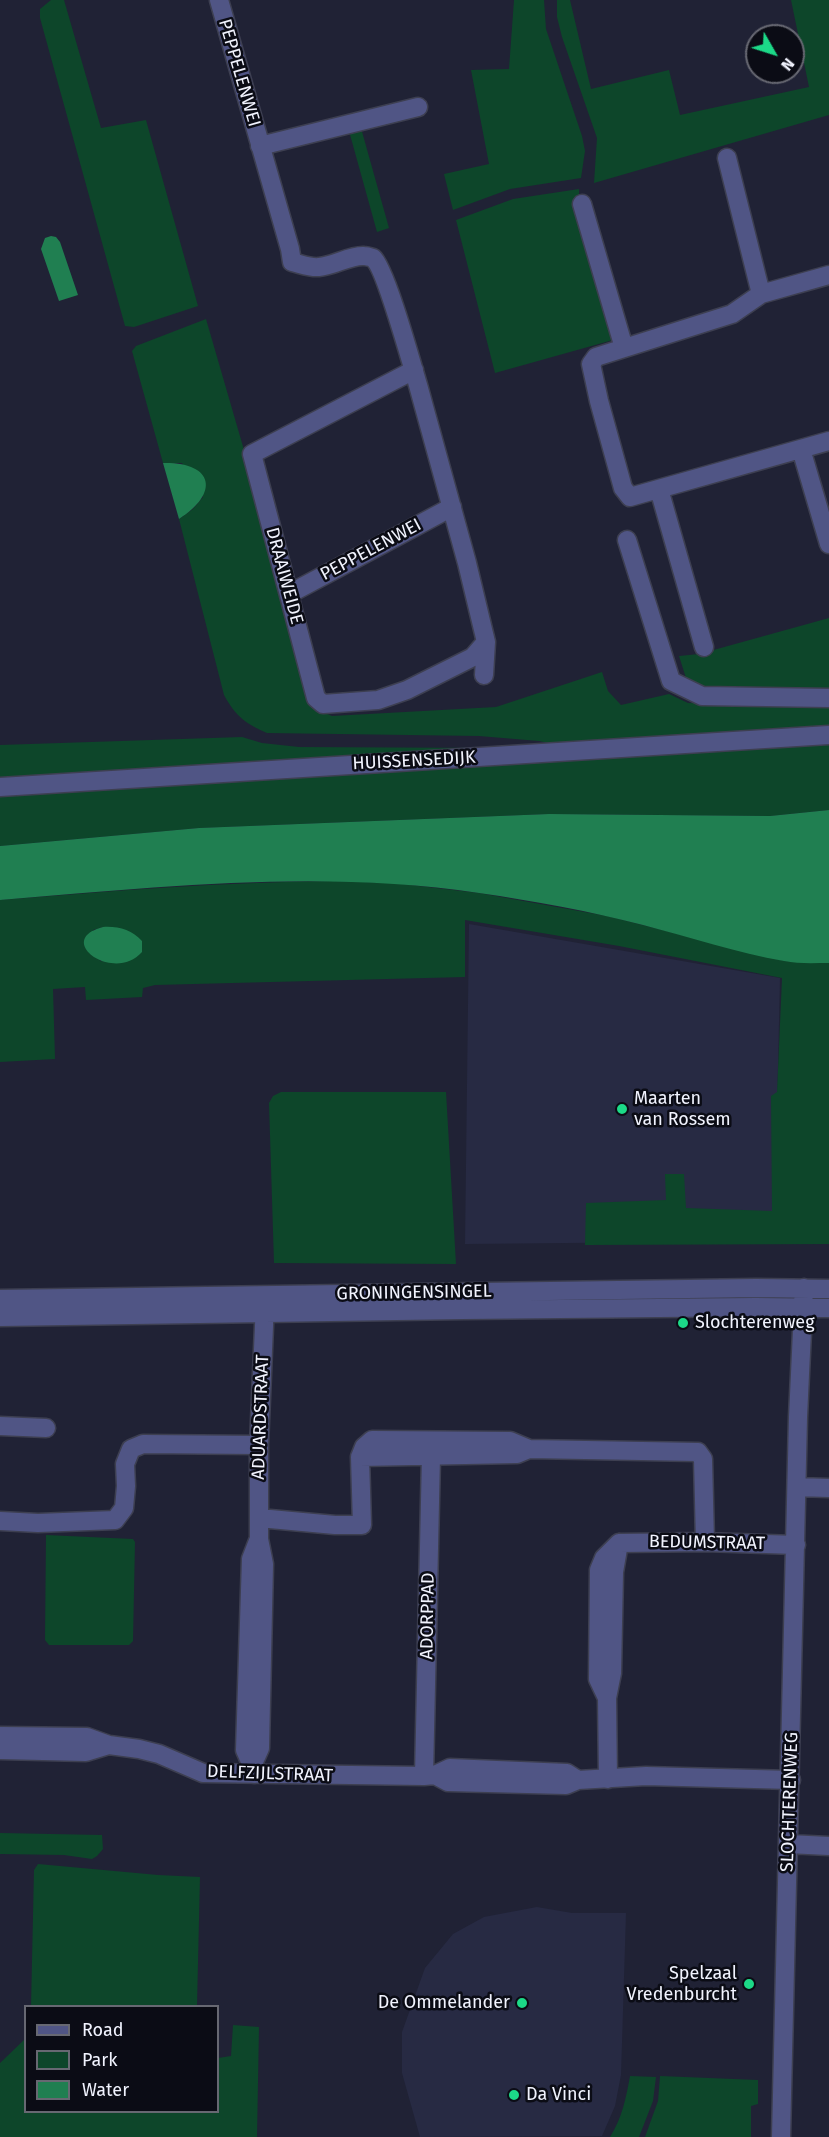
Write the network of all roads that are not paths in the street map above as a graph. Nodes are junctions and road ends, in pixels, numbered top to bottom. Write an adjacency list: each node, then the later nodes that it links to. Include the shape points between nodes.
1 (219, 0): 3 (street, PEPPELENWEI)
2 (418, 106): 3 (street, PEPPELENWEI)
3 (260, 146): 9 (street, PEPPELENWEI, via 292,262 321,267 363,255 373,258 380,268)
4 (727, 158): 7 (street)
5 (582, 204): 8 (street)
6 (829, 275): 7 (street)
7 (761, 294): 8 (street, via 732,314)
8 (624, 348): 12 (street, via 596,357 591,364 599,401 623,488 630,498)
9 (414, 370): 13 (street, PEPPELENWEI); 16 (street, DRAAIWEIDE, via 252,454)
10 (829, 441): 11 (street)
11 (801, 449): 12 (street); 15 (street)
12 (659, 489): 18 (street)
13 (452, 507): 16 (street, PEPPELENWEI); 17 (street, PEPPELENWEI)
14 (627, 540): 20 (street, via 671,681 702,696)
15 (829, 544)
16 (290, 594): 17 (street, DRAAIWEIDE, via 316,698 323,704 378,700 407,690 473,657)
17 (486, 642): 19 (street, PEPPELENWEI)
18 (704, 647)
19 (484, 675)
20 (829, 698)
21 (829, 735): 22 (street, HUISSENSEDIJK)
22 (0, 787)
23 (804, 1288): 24 (street, GRONINGENSINGEL); 26 (street, GRONINGENSINGEL); 27 (street, SLOCHTERENWEG)
24 (829, 1289)
25 (0, 1299): 26 (street, GRONINGENSINGEL)
26 (265, 1304): 27 (street, GRONINGENSINGEL); 29 (street, GRONINGENSINGEL); 32 (street, ADUARDSTRAAT)
27 (802, 1307): 28 (street, GRONINGENSINGEL); 36 (street, SLOCHTERENWEG)
28 (829, 1308)
29 (0, 1317)
30 (0, 1426): 31 (street)
31 (46, 1428)
32 (259, 1445): 38 (street, ADUARDSTRAAT); 39 (street, via 143,1444 131,1449 125,1464 124,1508 115,1520)
33 (529, 1449): 34 (street, via 517,1454); 35 (street, via 510,1441 372,1440); 40 (street, via 698,1452 703,1459)
34 (431, 1456): 35 (street); 46 (street, ADORPPAD)
35 (360, 1457): 38 (street, via 362,1525)
36 (797, 1487): 37 (street); 41 (street, SLOCHTERENWEG)
37 (829, 1488)
38 (259, 1518): 45 (street, ADUARDSTRAAT, via 264,1564 260,1748)
39 (0, 1521)
40 (705, 1542): 41 (street, BEDUMSTRAAT); 47 (street, BEDUMSTRAAT, via 619,1543 604,1558 599,1570 598,1679 607,1698)
41 (796, 1545): 48 (street, SLOCHTERENWEG)
42 (0, 1736): 43 (street, DELFZIJLSTRAAT, via 87,1737)
43 (110, 1745): 44 (street, DELFZIJLSTRAAT, via 86,1752); 45 (street, DELFZIJLSTRAAT, via 159,1754 202,1773)
44 (0, 1750)
45 (253, 1771): 46 (street, DELFZIJLSTRAAT)
46 (429, 1775): 47 (street, DELFZIJLSTRAAT, via 450,1768 567,1773 578,1780)
47 (608, 1779): 48 (street, DELFZIJLSTRAAT, via 646,1776)
48 (791, 1780): 49 (street, SLOCHTERENWEG)
49 (788, 1844): 50 (street); 51 (street, SLOCHTERENWEG)
50 (829, 1846)
51 (781, 2137)

